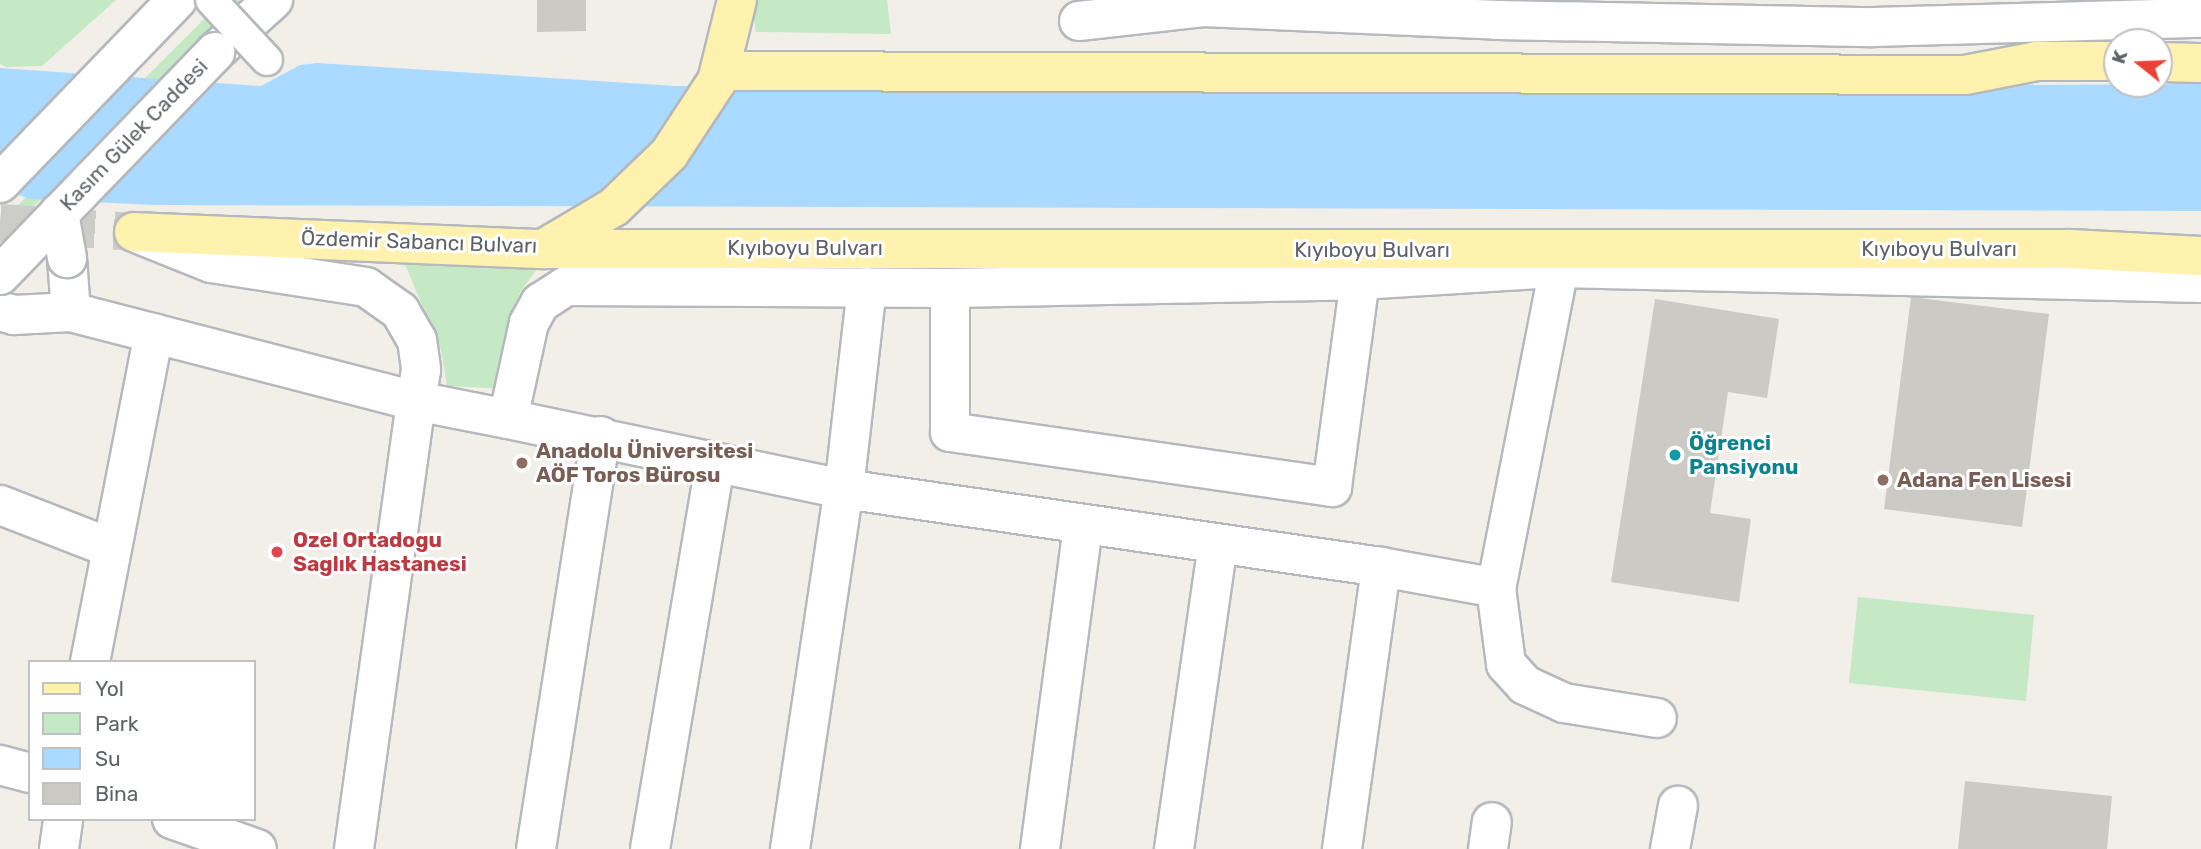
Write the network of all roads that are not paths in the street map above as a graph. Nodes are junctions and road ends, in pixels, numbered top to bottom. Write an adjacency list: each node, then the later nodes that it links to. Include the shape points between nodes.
1 (211, 0): 12 (street, bridge)
2 (273, 0): 18 (street, Kasım Gülek Caddesi, bridge, via 215,52)
3 (737, 0): 16 (main road, Özdemir Sabancı Bulvarı)
4 (1203, 4): 5 (street); 11 (street)
5 (1639, 11): 8 (street)
6 (2033, 11): 9 (street); 10 (street)
7 (164, 12): 17 (street)
8 (1729, 12): 10 (street)
9 (2196, 12)
10 (1873, 14)
11 (1079, 22)
12 (268, 60)
13 (2103, 61): 16 (main road, via 2037,61 1965,75)
14 (2173, 62): 15 (main road)
15 (2201, 62)
16 (720, 76): 20 (main road, Özdemir Sabancı Bulvarı, via 669,154 614,207)
17 (0, 183)
18 (59, 213): 23 (street, Kasım Gülek Caddesi, bridge); 29 (street, bridge)
19 (134, 232): 20 (main road, Özdemir Sabancı Bulvarı); 31 (street, via 211,263 366,287 400,311 418,340 421,370)
20 (543, 249): 21 (main road, Kıyıboyu Bulvarı, via 2071,249)
21 (2201, 256)
22 (1559, 268): 24 (street); 25 (street); 41 (street)
23 (0, 275)
24 (1360, 280): 27 (street); 27 (street, via 1332,487 950,432)
25 (2201, 282)
26 (867, 287): 27 (street); 32 (street, via 566,286 540,303 529,323); 35 (street)
27 (950, 288)
28 (0, 311): 29 (street, via 14,315)
29 (71, 312): 30 (street)
30 (154, 333): 31 (street); 39 (street)
31 (416, 401): 32 (street); 51 (street)
32 (508, 418): 33 (street)
33 (601, 436): 34 (street); 52 (street)
34 (715, 463): 35 (street); 53 (street)
35 (844, 489): 37 (street); 54 (street)
36 (0, 505): 39 (street)
37 (1083, 526): 38 (street); 55 (street)
38 (1218, 545): 40 (street); 56 (street)
39 (111, 548): 42 (street)
40 (1381, 567): 41 (street); 57 (street)
41 (1496, 588): 43 (street, via 1507,664 1525,685 1564,704)
42 (90, 660)
43 (1657, 718)
44 (0, 765): 45 (street)
45 (28, 772)
46 (1678, 806): 58 (street)
47 (63, 821): 49 (street)
48 (178, 821): 50 (street)
49 (59, 849)
50 (257, 849)
51 (354, 849)
52 (536, 849)
53 (650, 849)
54 (790, 849)
55 (1040, 849)
56 (1174, 849)
57 (1342, 849)
58 (1670, 849)

